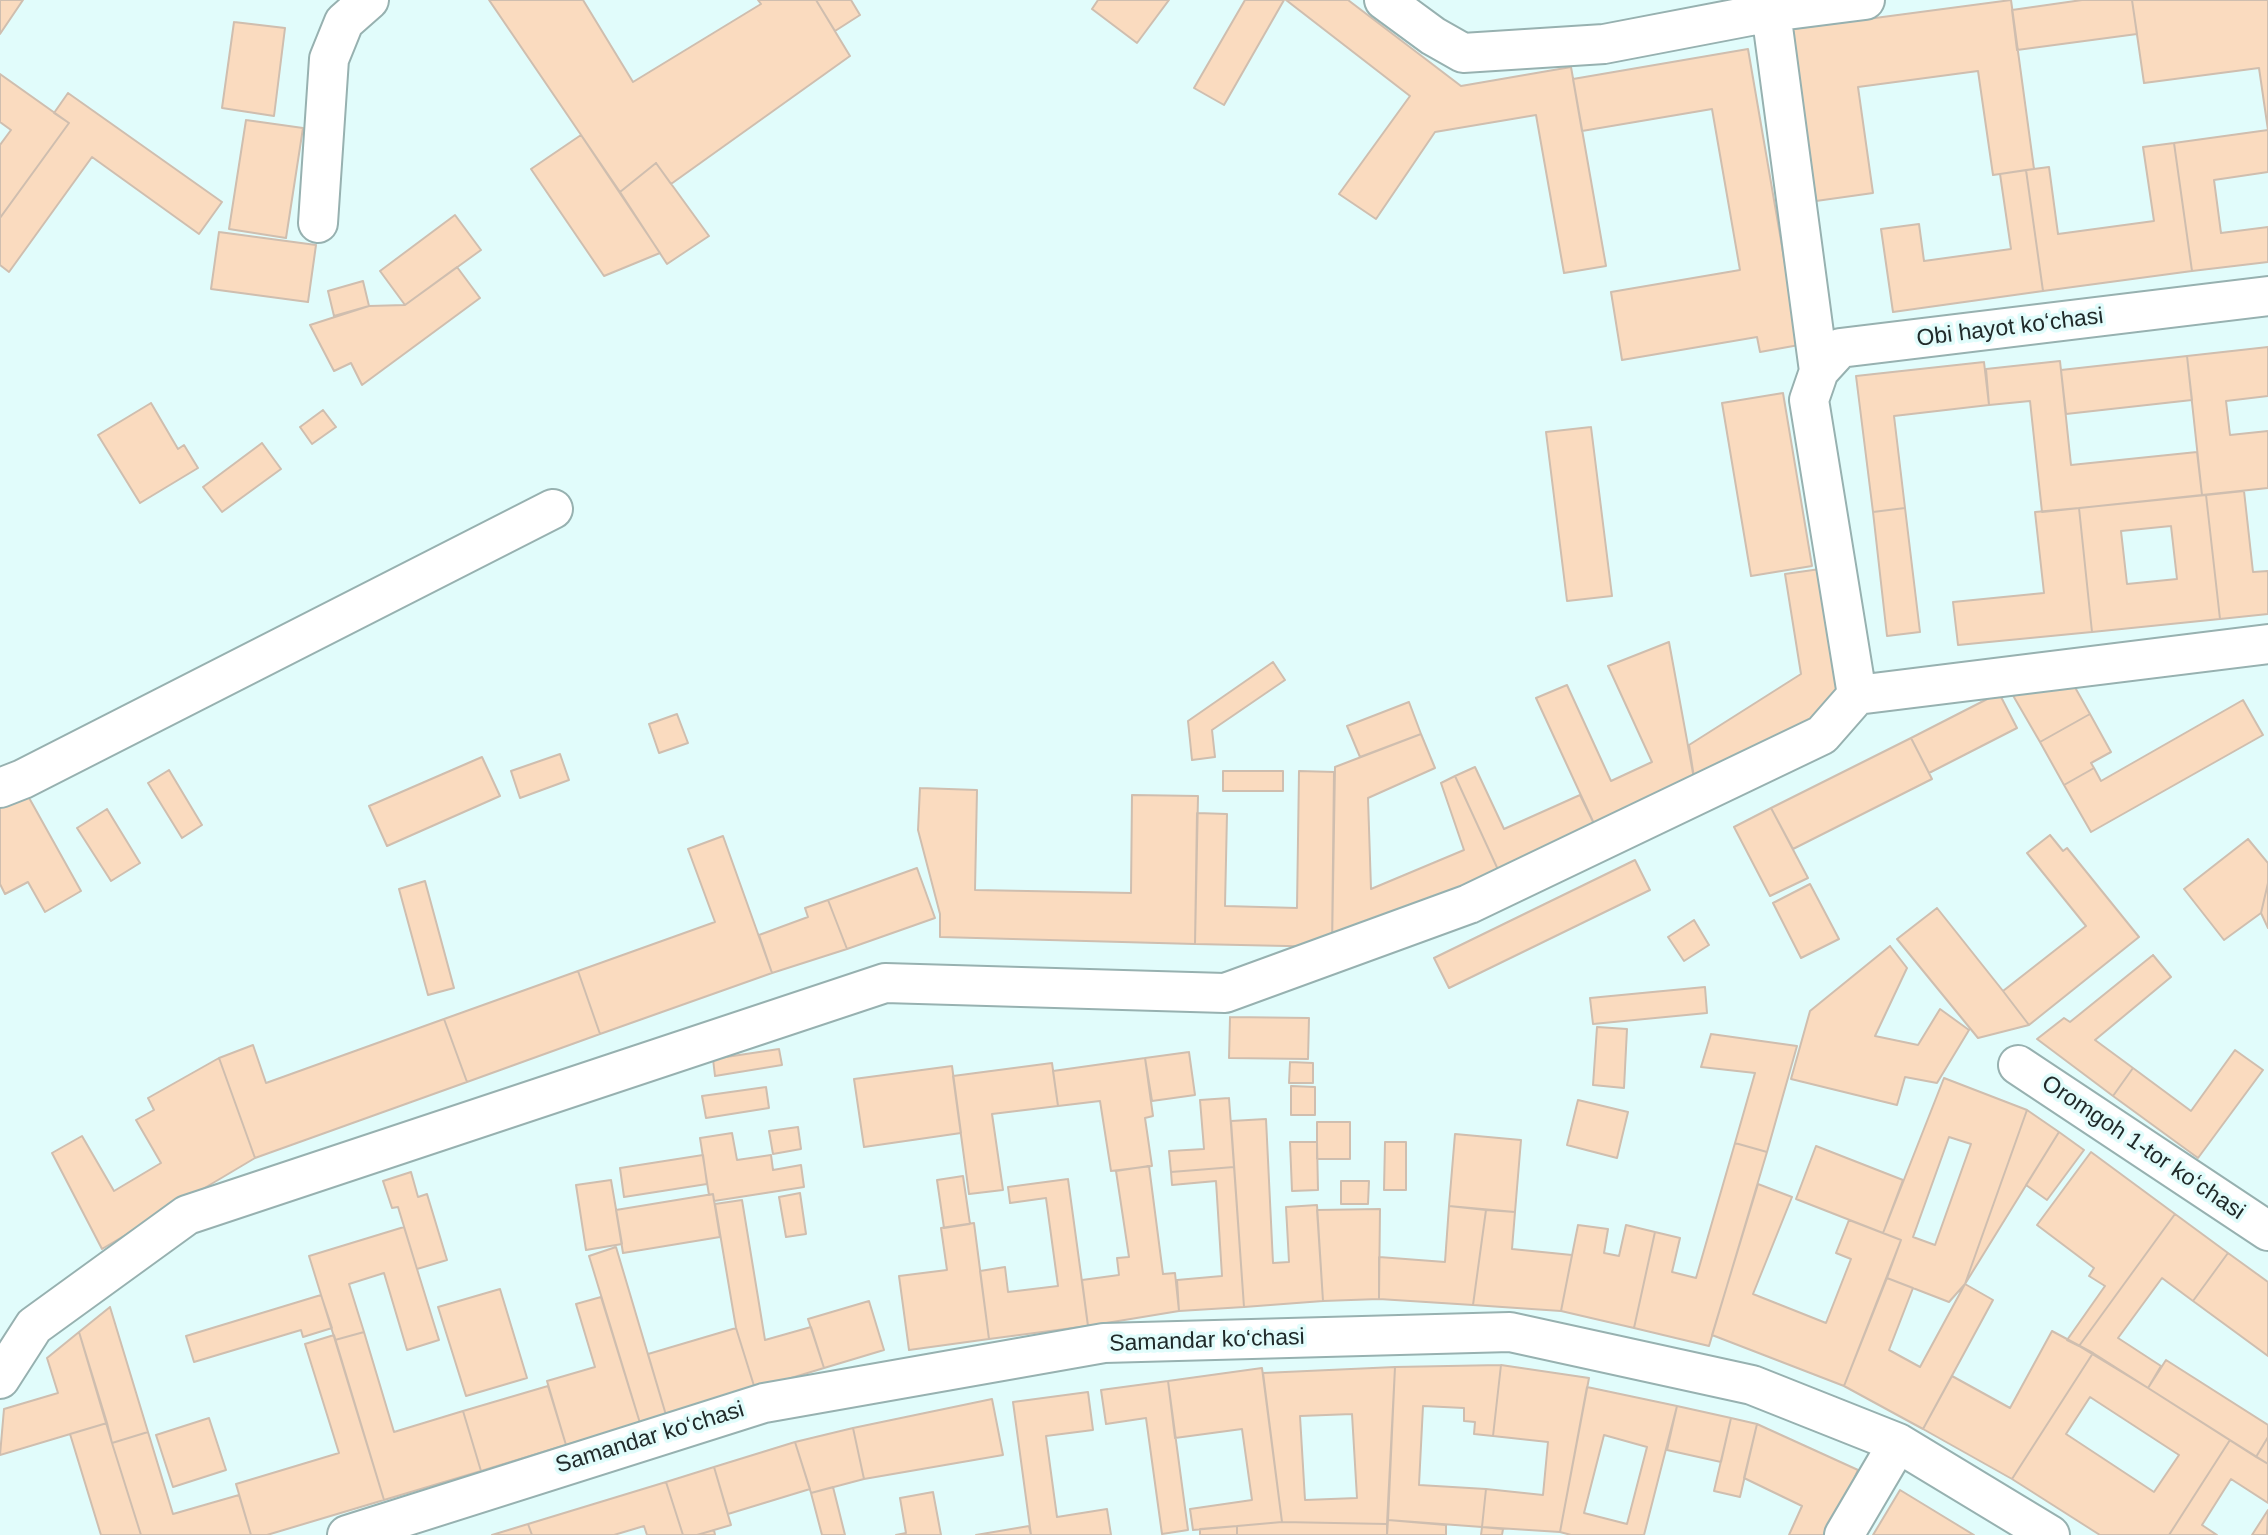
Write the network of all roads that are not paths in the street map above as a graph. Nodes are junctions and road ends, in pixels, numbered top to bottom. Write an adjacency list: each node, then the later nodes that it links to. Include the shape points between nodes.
1 (369, 0): 5 (street, via 344,22 330,59)
2 (1384, 0): 4 (street, via 1463,52 1604,44)
3 (1865, 0): 4 (street)
4 (1771, 12): 7 (street)
5 (317, 223)
6 (2268, 296): 7 (street, Obi hayot koʻchasi, via 1840,348)
7 (1818, 371): 10 (street, via 1809,400)
8 (552, 509): 11 (street)
9 (2268, 644): 10 (street)
10 (1857, 695): 14 (street, via 1822,735 1469,904 1226,993 885,983 187,1215 34,1326)
11 (0, 788)
12 (2018, 1065): 13 (street, Oromgoh 1-tor koʻchasi)
13 (2268, 1231)
14 (0, 1379)
15 (1898, 1443): 16 (street, Samandar ko‘chasi, via 1752,1385 1510,1332 1104,1343 764,1403); 17 (street); 18 (street, Samandar ko‘chasi)
16 (347, 1535)
17 (1844, 1535)
18 (2050, 1535)

